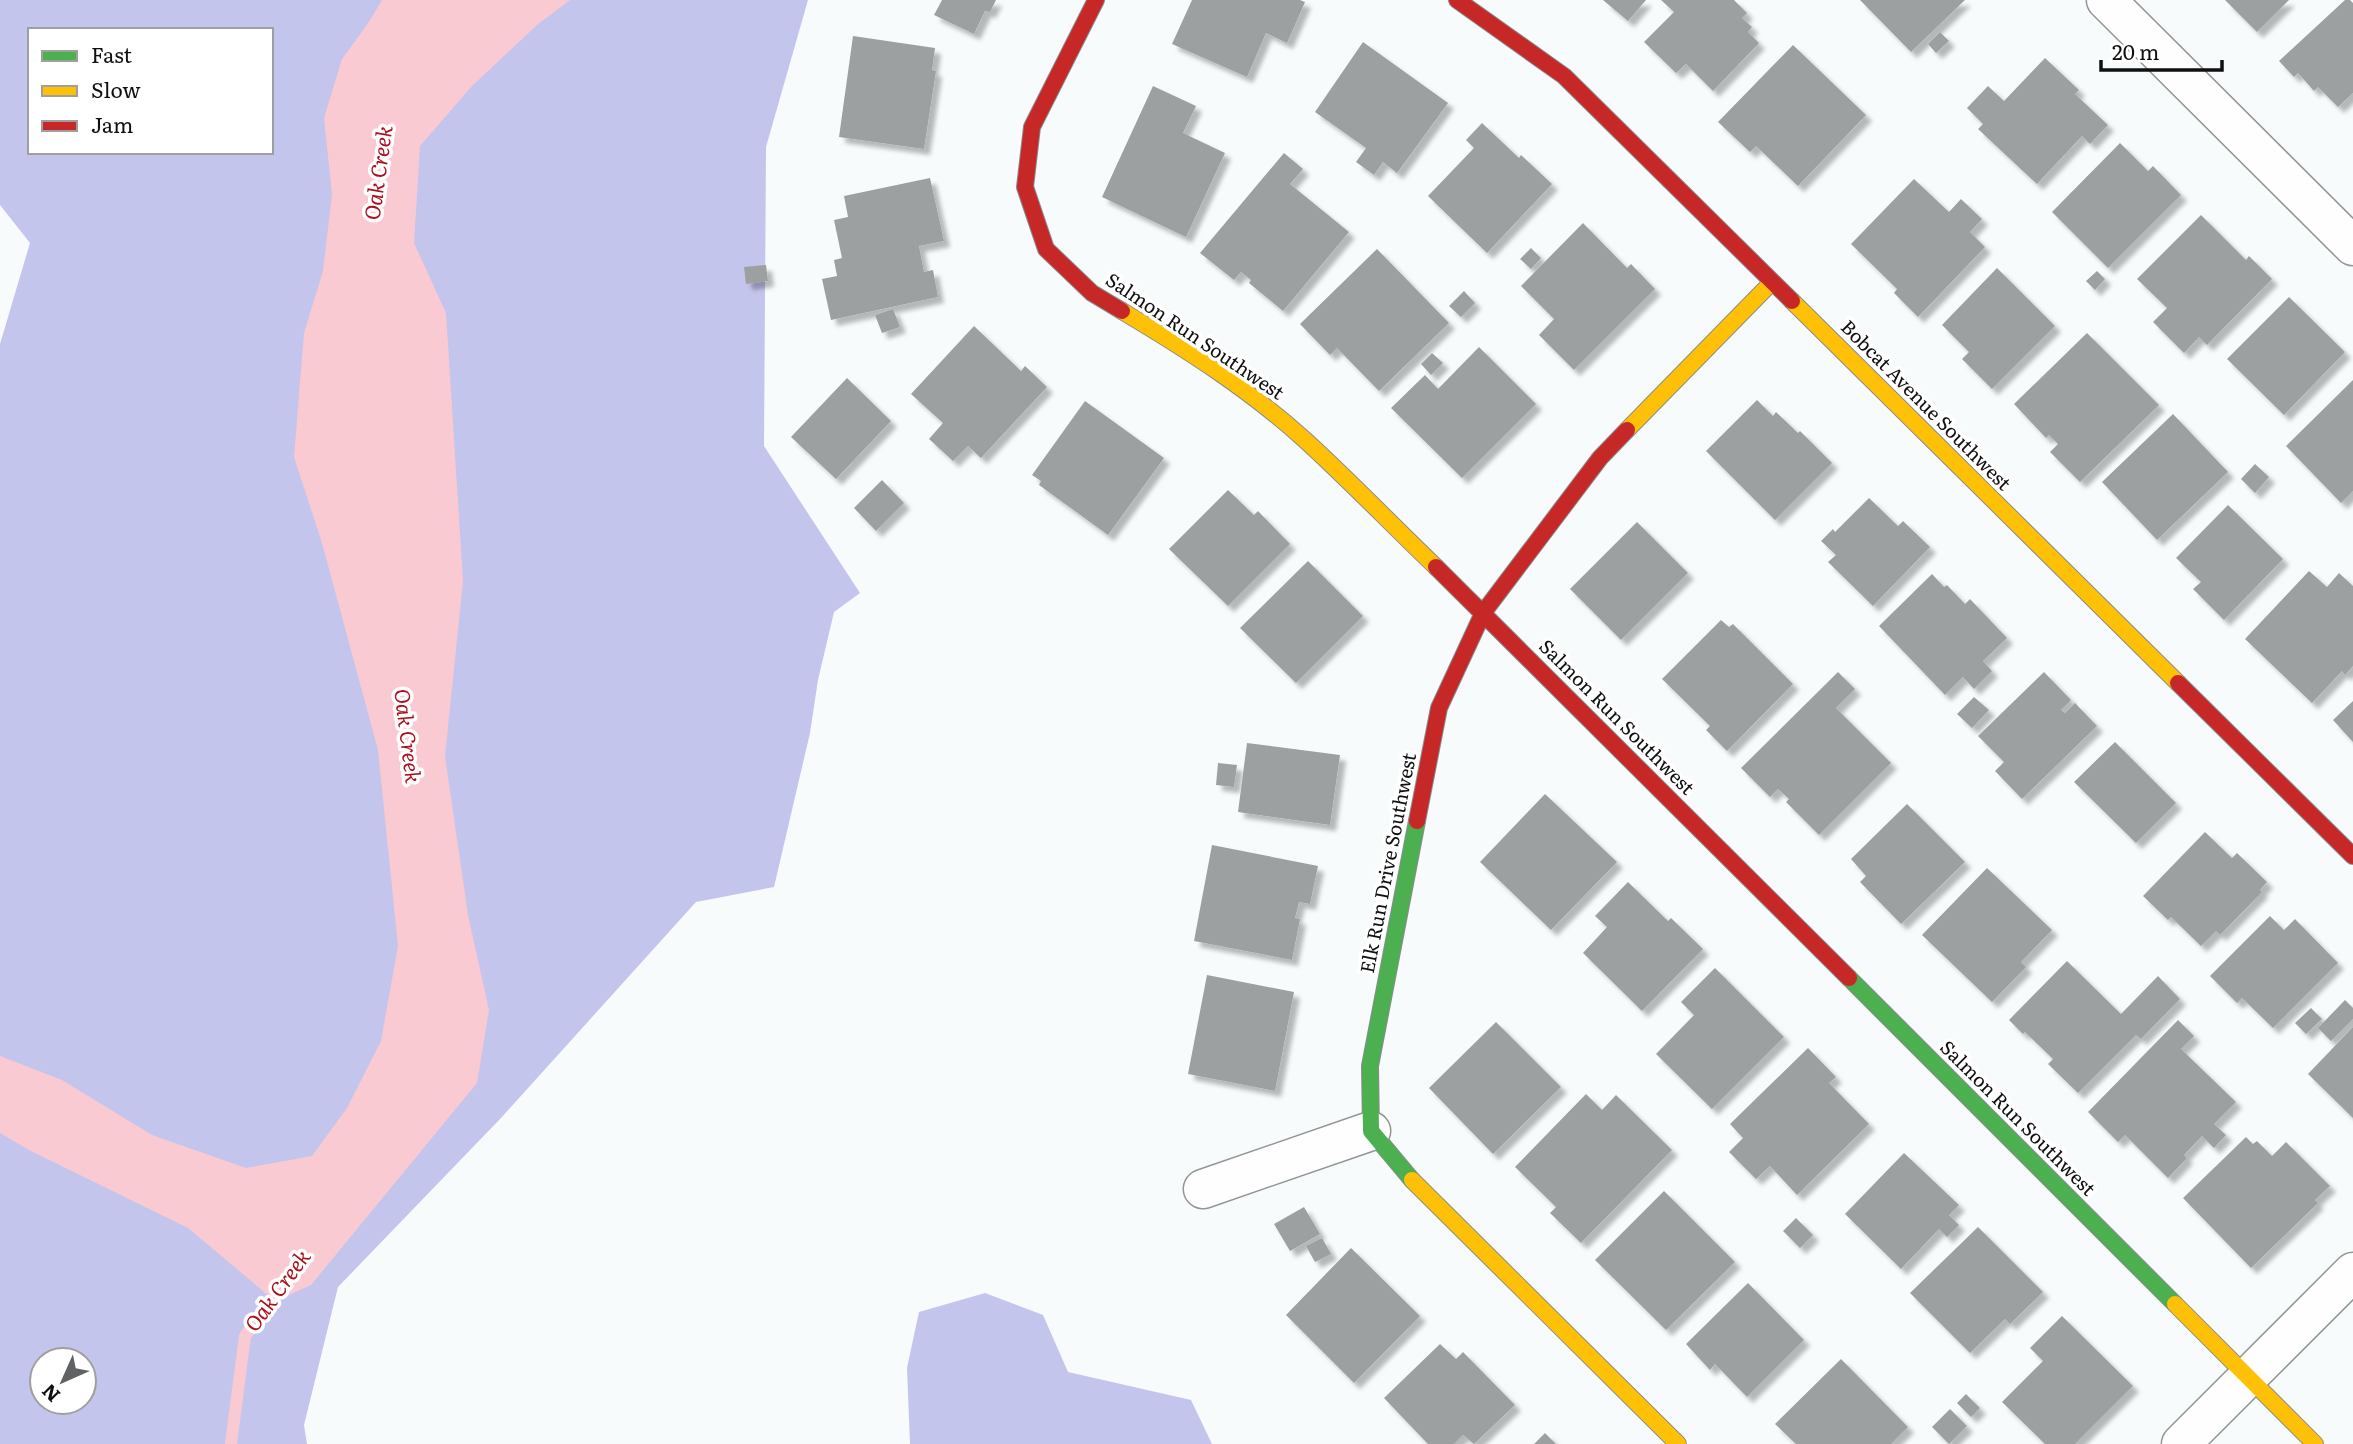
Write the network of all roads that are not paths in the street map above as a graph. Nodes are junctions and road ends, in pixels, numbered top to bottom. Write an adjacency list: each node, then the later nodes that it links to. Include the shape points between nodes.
1 (1096, 0): 6 (street, Salmon Run Southwest, via 1032,127 1025,187 1046,249 1092,293 1249,394 1305,440)
2 (1457, 0): 5 (street, Bobcat Avenue Southwest, via 1564,76)
3 (2106, 0): 4 (street)
4 (2353, 246)
5 (1772, 282): 6 (street, Elk Run Drive Southwest, via 1600,458); 7 (street, Bobcat Avenue Southwest)
6 (1483, 613): 8 (street, Elk Run Drive Southwest, via 1439,708 1370,1066); 11 (street, Salmon Run Southwest)
7 (2353, 856)
8 (1371, 1131): 9 (street); 12 (street, via 1413,1181)
9 (1203, 1189)
10 (2353, 1272): 11 (street)
11 (2248, 1377): 13 (street); 14 (street, Salmon Run Southwest)
12 (1678, 1444)
13 (2181, 1444)
14 (2315, 1444)

